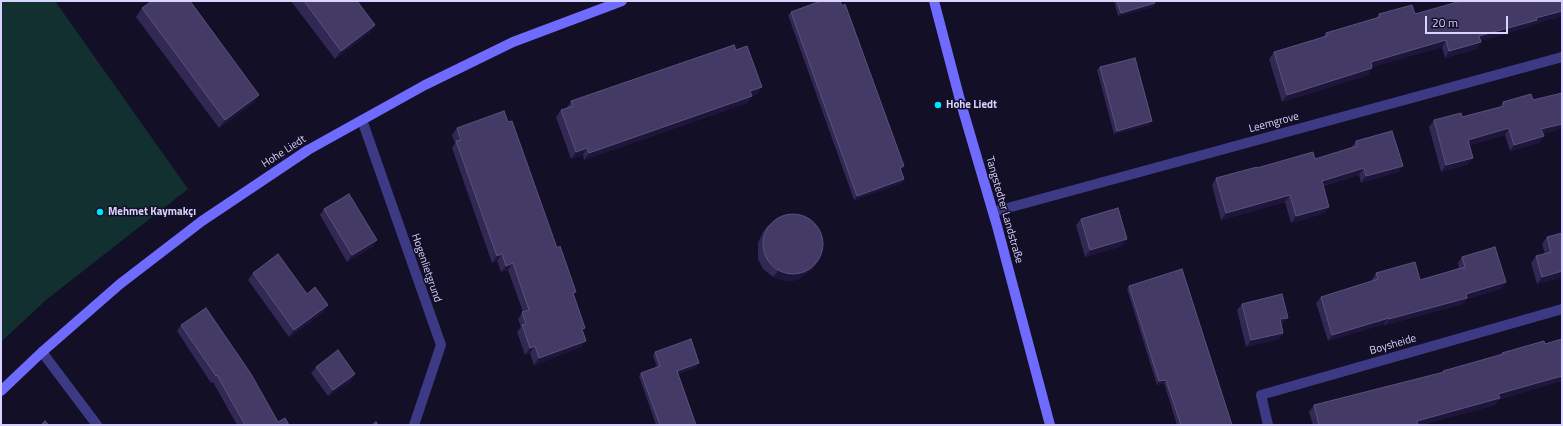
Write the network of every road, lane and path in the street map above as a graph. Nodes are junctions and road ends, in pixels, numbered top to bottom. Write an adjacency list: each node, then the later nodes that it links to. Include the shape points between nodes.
1 (622, 1): 4 (street, Hohe Liedt, via 513,42 425,85)
2 (934, 1): 5 (street, Tangstedter Landstraße)
3 (1562, 57): 5 (street, Leemgrove)
4 (362, 120): 7 (street, Hohe Liedt, via 308,150 202,221 120,284); 10 (street, Hogenlietgrund, via 441,344)
5 (993, 212): 11 (street, Tangstedter Landstraße)
6 (1562, 309): 12 (street, Boysheide, via 1261,395)
7 (42, 352): 8 (street, Hohe Liedt); 9 (street)
8 (1, 391)
9 (97, 425)
10 (414, 425)
11 (1050, 425)
12 (1268, 425)

